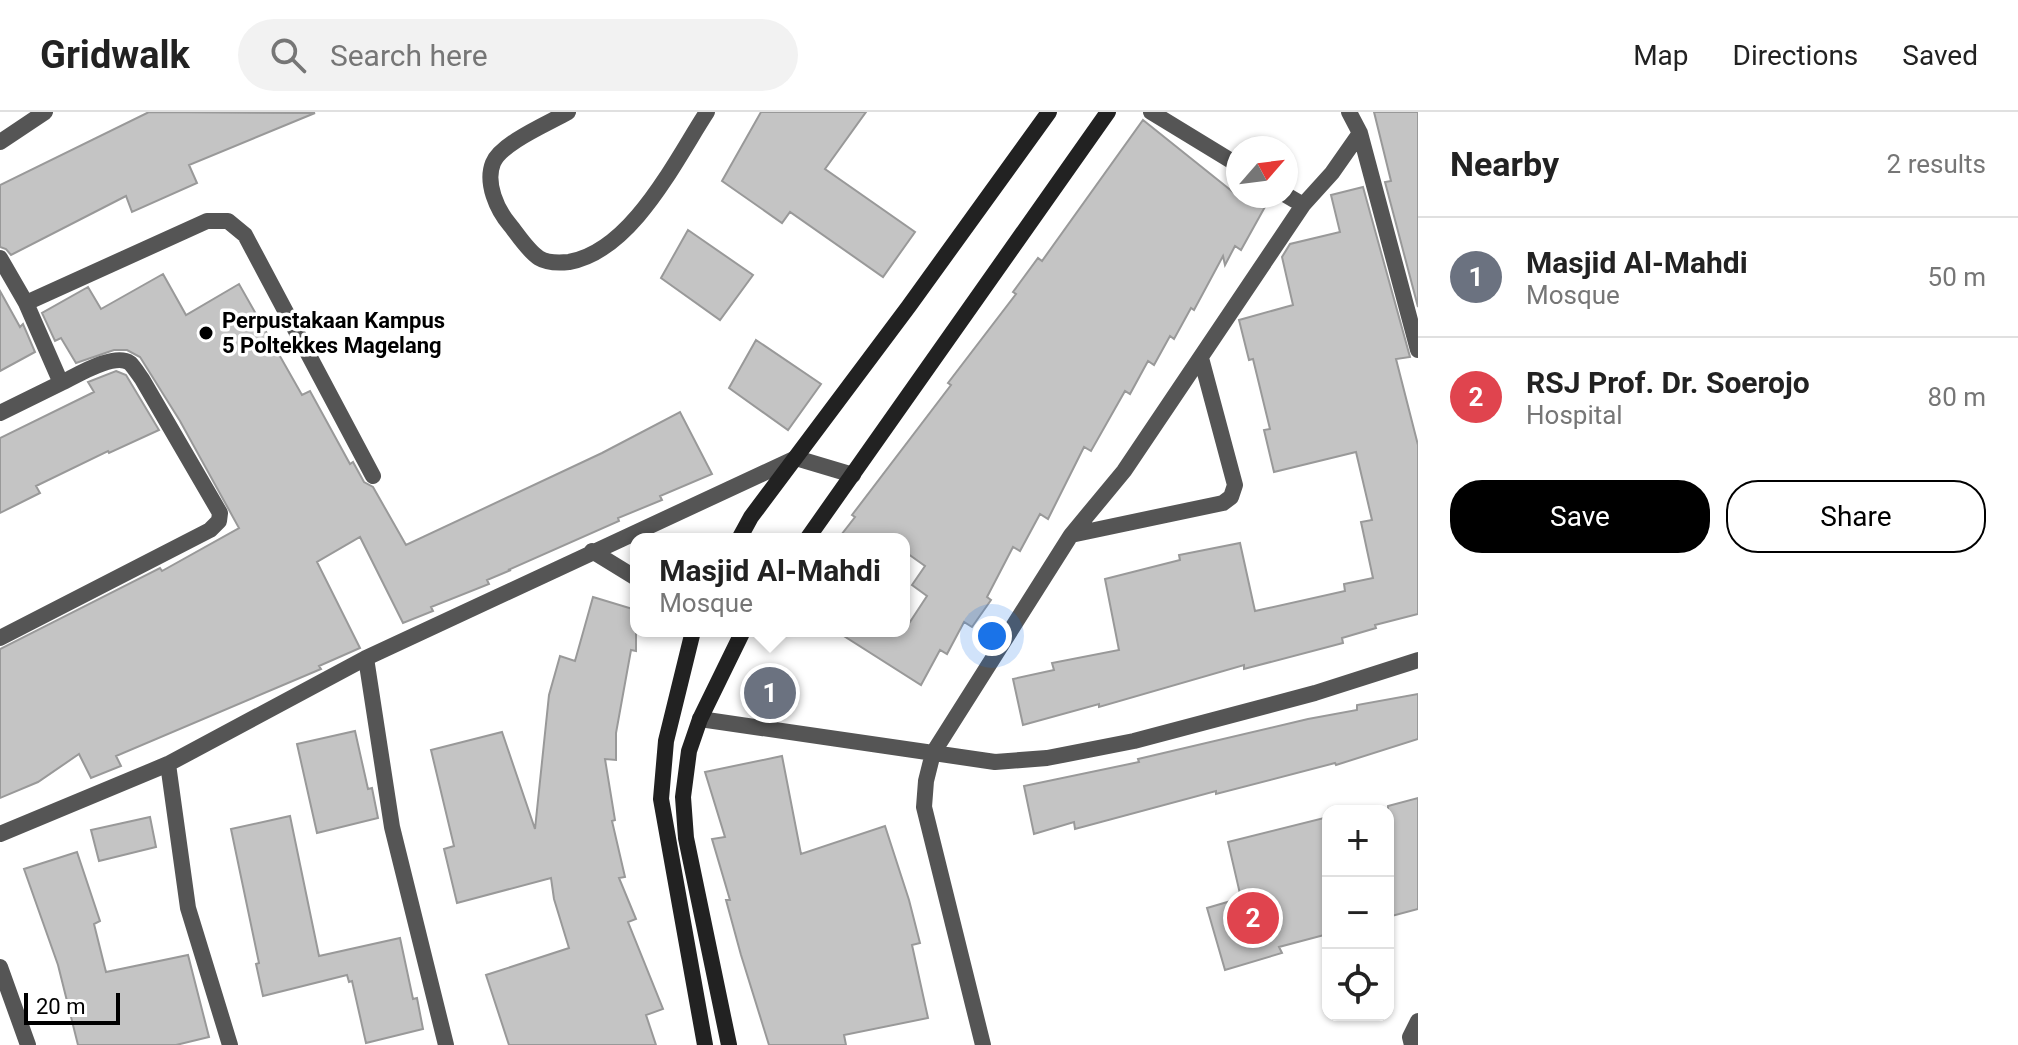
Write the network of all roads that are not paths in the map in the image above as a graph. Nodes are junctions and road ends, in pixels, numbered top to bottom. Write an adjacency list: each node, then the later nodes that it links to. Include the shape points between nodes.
1 (45, 112): 9 (street)
2 (568, 112): 3 (street, via 501,149 492,163 495,201 506,221 539,258 558,263 594,253 629,224)
3 (707, 112)
4 (1049, 112): 19 (street)
5 (1108, 112): 20 (street)
6 (1151, 112): 10 (street)
7 (1349, 112): 8 (street)
8 (1360, 133): 12 (street); 15 (street)
9 (0, 142)
10 (1226, 158)
11 (1298, 202): 12 (street)
12 (1303, 205): 16 (street)
13 (0, 258): 14 (street)
14 (26, 303): 17 (street); 21 (street, via 207,221 228,221 245,235)
15 (1418, 350)
16 (1201, 358): 26 (street, via 1124,471); 26 (street, via 1235,485 1231,497)
17 (61, 383): 18 (street); 31 (street, via 106,362 130,363 220,513 219,521)
18 (0, 413)
19 (796, 458): 20 (street); 22 (street); 23 (street)
20 (853, 475): 24 (street)
21 (373, 476)
22 (631, 533)
23 (742, 533)
24 (811, 533)
25 (630, 534): 27 (street)
26 (1071, 535): 35 (street)
27 (592, 551): 28 (street); 32 (street)
28 (630, 574)
29 (692, 637): 43 (street, via 666,741 661,799)
30 (740, 637): 34 (street)
31 (0, 638)
32 (366, 658): 36 (street); 42 (street, via 392,827)
33 (1418, 660): 35 (street, via 1134,741 1047,758 995,762)
34 (700, 719): 35 (street); 44 (street, via 683,797 686,838)
35 (933, 753): 45 (street, via 924,807)
36 (168, 764): 37 (street); 41 (street, via 188,908)
37 (0, 834)
38 (0, 967): 40 (street)
39 (1418, 1021): 46 (street)
40 (28, 1045)
41 (230, 1045)
42 (446, 1045)
43 (705, 1045)
44 (729, 1045)
45 (983, 1045)
46 (1412, 1045)

